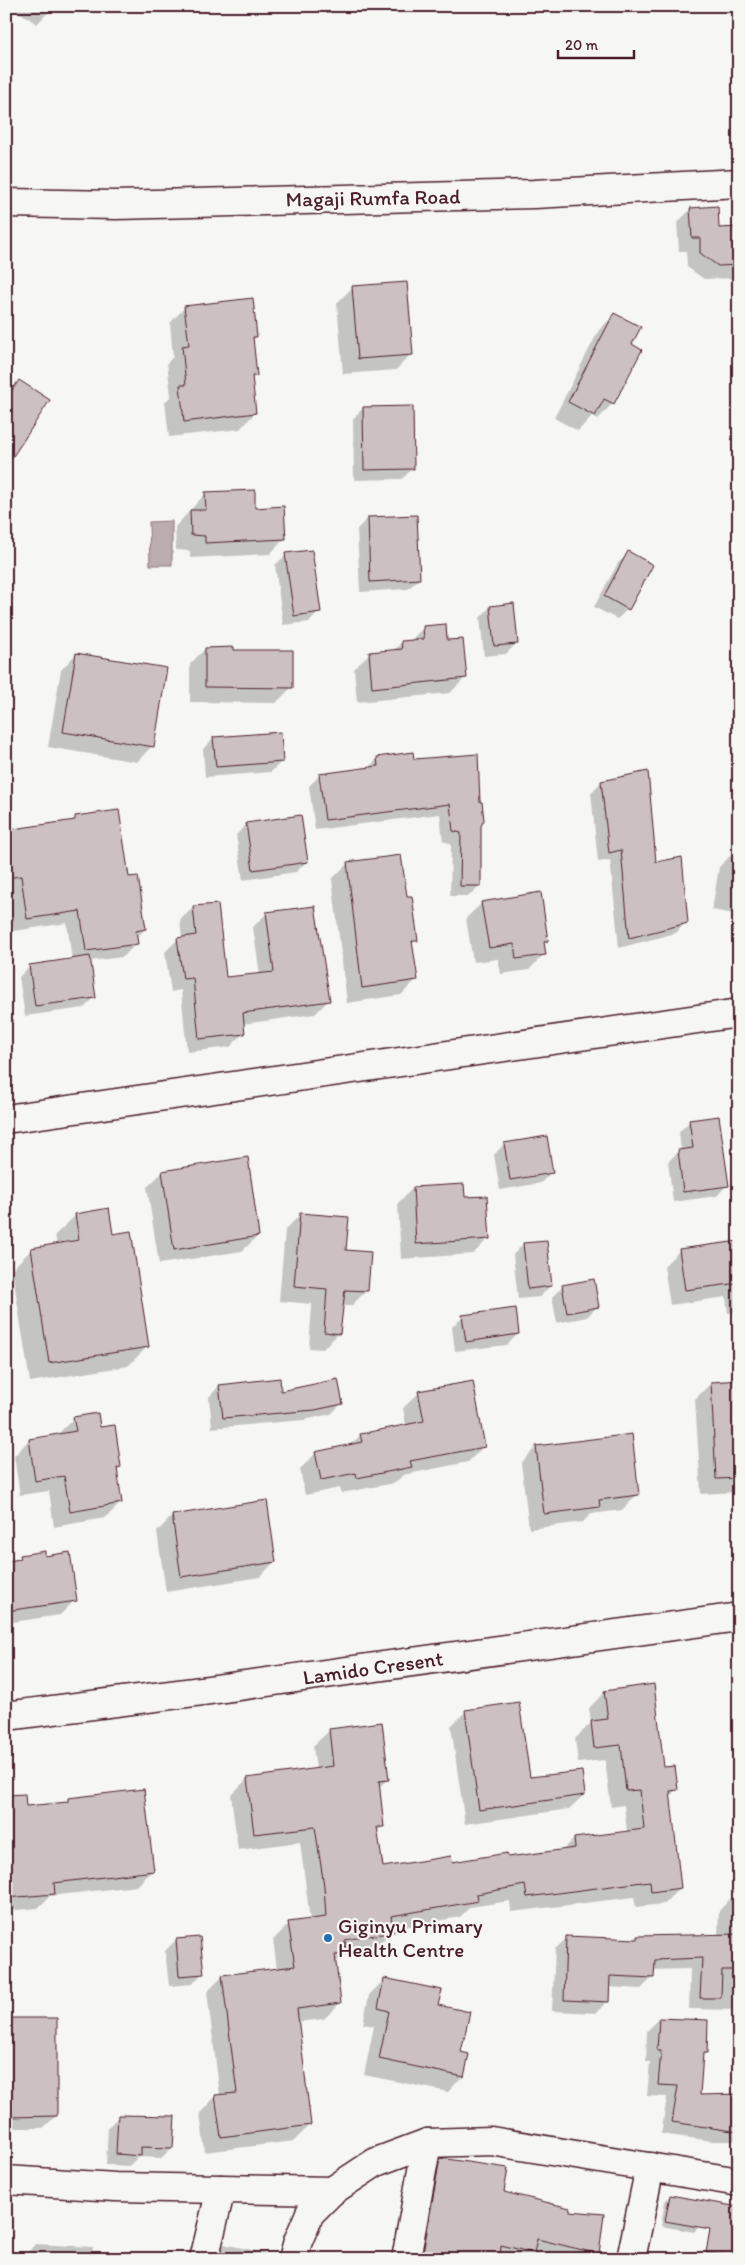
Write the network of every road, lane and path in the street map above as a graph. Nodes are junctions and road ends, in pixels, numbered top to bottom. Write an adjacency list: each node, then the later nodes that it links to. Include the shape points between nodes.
1 (739, 183): 2 (street, Magaji Rumfa Road, via 534,194 116,205)
2 (6, 203)
3 (739, 1013): 4 (street)
4 (6, 1119)
5 (739, 1617): 6 (street, Lamido Cresent)
6 (6, 1716)
7 (427, 2143): 8 (street, via 491,2141); 12 (street, via 376,2162); 15 (street)
8 (650, 2167): 10 (street); 16 (street)
9 (6, 2180): 11 (street)
10 (739, 2182)
11 (222, 2189): 12 (street); 13 (street)
12 (332, 2191): 14 (street, via 310,2213)
13 (204, 2259)
14 (292, 2259)
15 (406, 2259)
16 (631, 2259)

